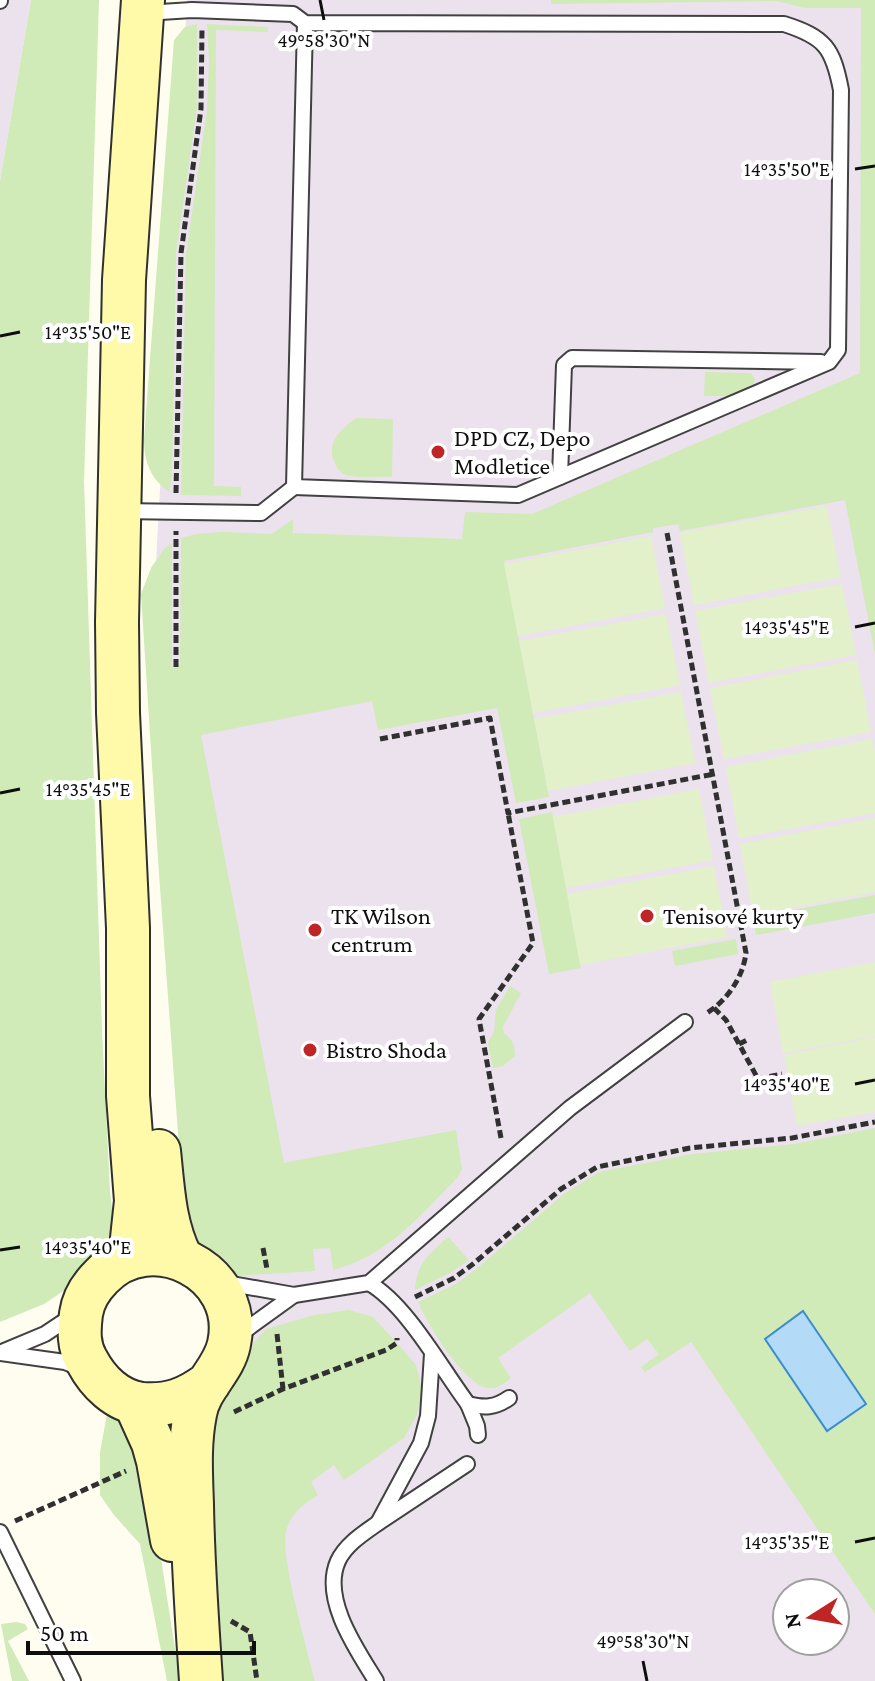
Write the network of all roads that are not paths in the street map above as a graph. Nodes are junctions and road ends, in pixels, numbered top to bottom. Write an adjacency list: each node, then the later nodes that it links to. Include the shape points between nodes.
1 (143, 7): 2 (lane, via 293,14); 6 (main road, via 124,280)
2 (305, 23): 3 (lane, via 784,24 823,41 835,62 841,90 838,350); 5 (lane)
3 (829, 362): 4 (lane); 4 (lane, via 572,358 564,365)
4 (560, 477): 5 (lane, via 518,495)
5 (294, 487): 6 (lane, via 261,513)
6 (120, 511): 7 (main road, via 118,713)
7 (128, 928): 9 (main road, via 128,1096 136,1201); 10 (main road, via 165,1209 171,1238)
8 (685, 1022): 11 (lane, via 570,1108)
9 (130, 1257): 10 (main road, via 156,1253); 13 (main road, via 108,1269)
10 (196, 1268): 12 (lane); 14 (main road, via 228,1309)
11 (369, 1283): 12 (lane); 16 (lane, via 384,1292)
12 (294, 1295): 14 (lane)
13 (82, 1308): 15 (lane, via 45,1334); 17 (main road, via 83,1355)
14 (229, 1343): 18 (main road)
15 (0, 1353): 17 (lane, via 65,1362)
16 (432, 1354): 21 (lane); 24 (lane, via 421,1443)
17 (95, 1376): 20 (main road, via 113,1393)
18 (220, 1398): 20 (main road); 27 (main road, via 199,1398 191,1458)
19 (509, 1398): 21 (lane, via 498,1406)
20 (135, 1403): 27 (main road, via 158,1461)
21 (468, 1404): 22 (lane)
22 (478, 1435)
23 (467, 1464): 24 (lane)
24 (378, 1523): 28 (lane, via 338,1562 334,1596 347,1633)
25 (0, 1532): 26 (lane)
26 (73, 1681)
27 (199, 1681)
28 (376, 1681)

